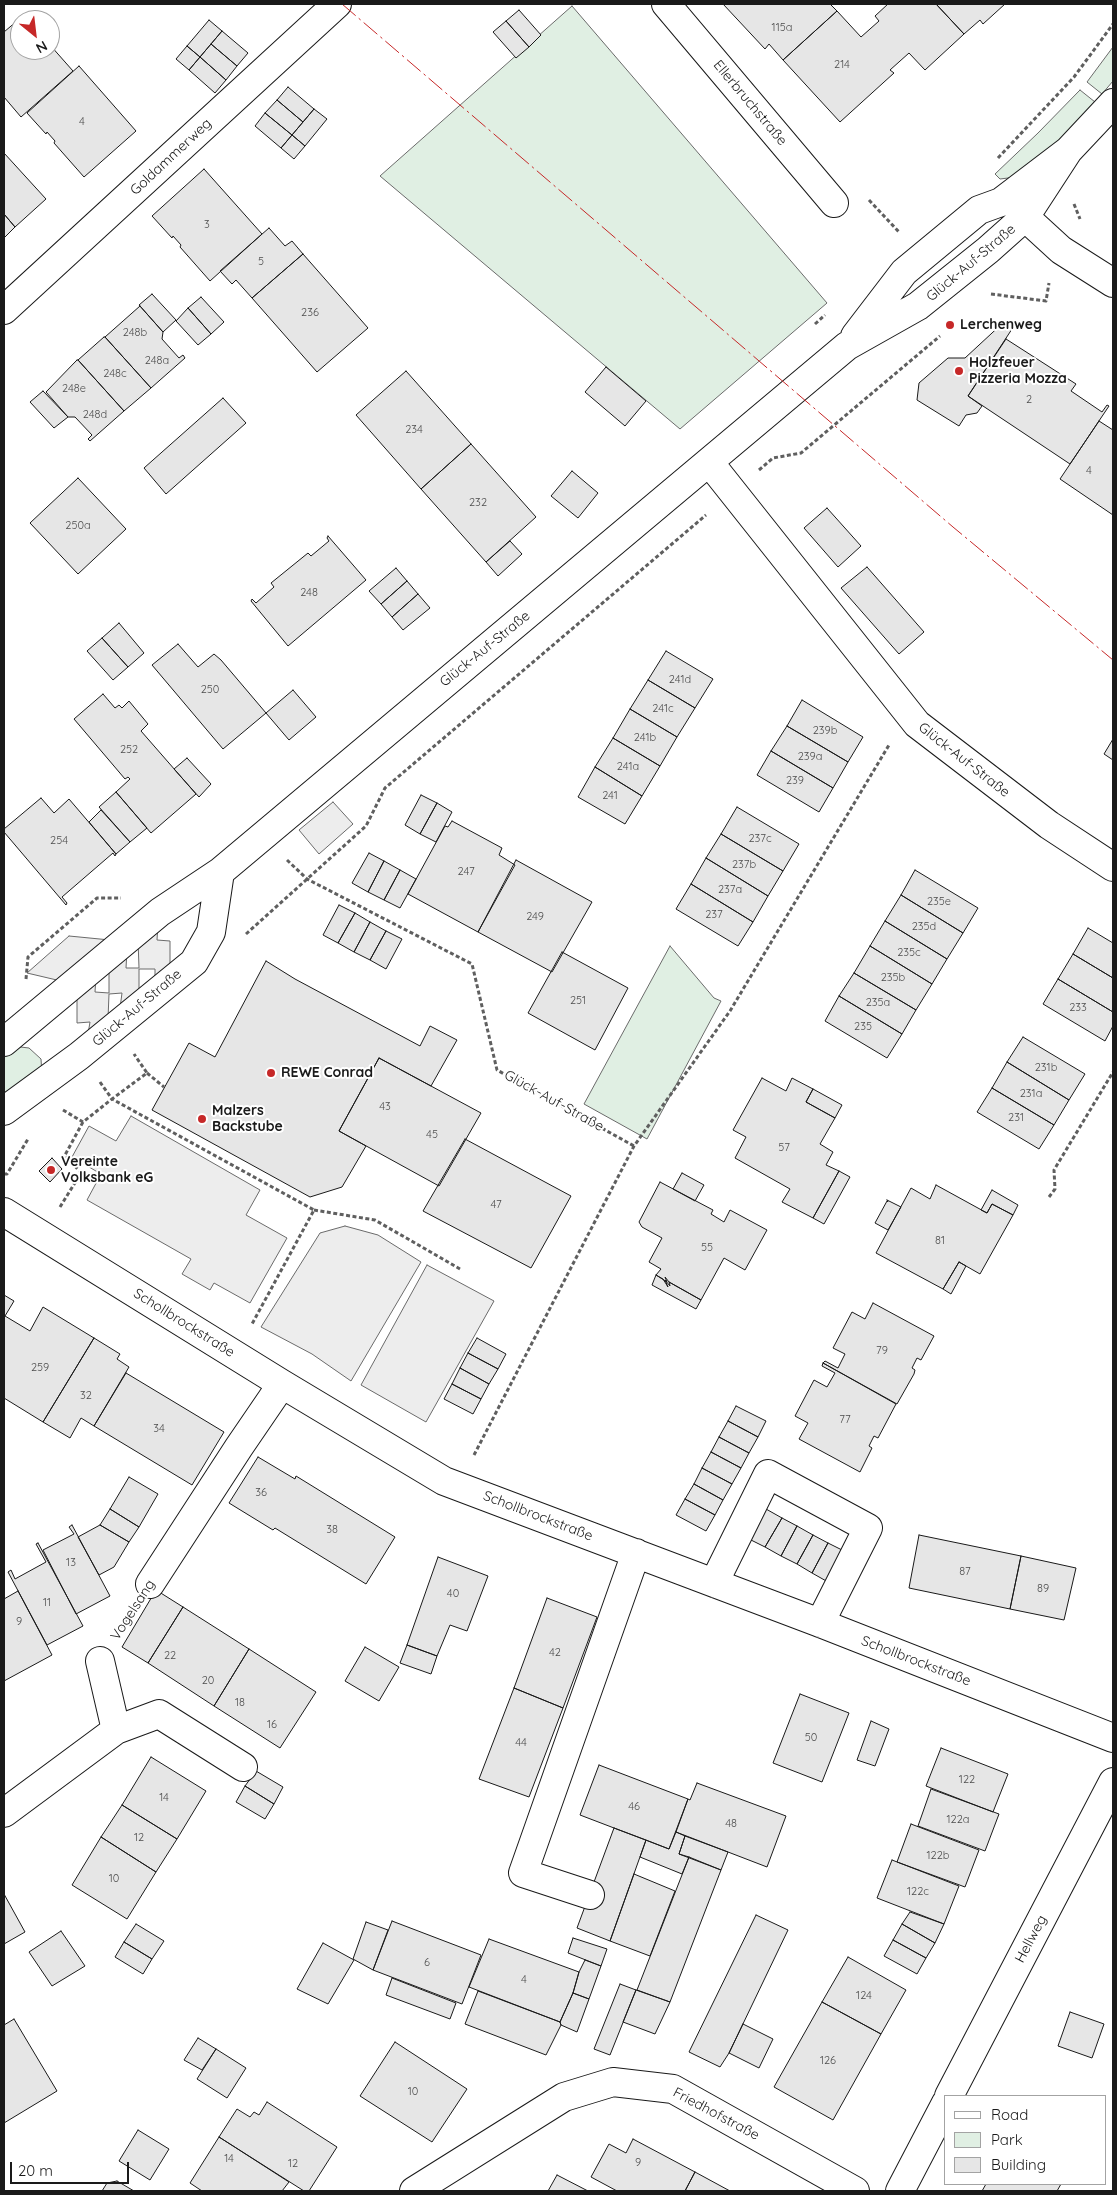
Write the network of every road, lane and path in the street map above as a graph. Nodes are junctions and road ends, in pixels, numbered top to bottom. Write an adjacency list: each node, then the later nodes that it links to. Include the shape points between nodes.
1 (337, 4): 10 (street, Goldammerweg)
2 (666, 4): 7 (street, Ellerbruchstraße)
3 (1113, 24): 6 (path, via 1074,77)
4 (1113, 103): 5 (street, Glück-Auf-Straße)
5 (1068, 151): 8 (street, Glück-Auf-Straße); 13 (street, Glück-Auf-Straße, via 1001,202 979,210 904,272)
6 (995, 161)
7 (834, 203)
8 (1025, 217): 9 (street, via 1061,250); 13 (street, Glück-Auf-Straße, via 918,306)
9 (1113, 283)
10 (4, 310)
11 (826, 315): 12 (path)
12 (810, 328)
13 (847, 346): 15 (street, Glück-Auf-Straße)
14 (773, 458): 16 (path)
15 (709, 462): 16 (street, Glück-Auf-Straße); 18 (street, Glück-Auf-Straße)
16 (733, 492): 17 (street, Glück-Auf-Straße); 21 (path, via 384,788 366,826)
17 (909, 714): 19 (street, Glück-Auf-Straße, via 917,724 1049,825); 35 (path, via 730,1011)
18 (262, 836): 20 (street, Glück-Auf-Straße); 21 (path, Glück-Auf-Straße)
19 (1113, 867)
20 (220, 872): 25 (street, Glück-Auf-Straße, via 160,912); 33 (street, Glück-Auf-Straße, via 211,932 194,962 79,1056)
21 (307, 879): 23 (path); 35 (path, Glück-Auf-Straße, via 472,964 497,1070)
22 (130, 898): 24 (path, via 97,898 28,957)
23 (240, 940)
24 (25, 982)
25 (4, 1042)
26 (136, 1057): 28 (path)
27 (1113, 1072): 36 (path, via 1054,1170 1055,1189)
28 (146, 1073): 30 (path); 31 (path)
29 (101, 1084): 31 (path)
30 (164, 1087)
31 (112, 1099): 34 (path); 38 (path)
32 (58, 1107): 34 (path)
33 (4, 1111)
34 (83, 1122): 37 (path, via 65,1155 81,1174)
35 (634, 1146): 43 (path)
36 (1049, 1197)
37 (60, 1207)
38 (314, 1210): 40 (path, via 375,1220); 41 (path)
39 (4, 1212): 42 (street, Schollbrockstraße)
40 (460, 1268)
41 (250, 1327)
42 (282, 1384): 43 (street, Schollbrockstraße); 46 (street, Vogelsang)
43 (456, 1486): 44 (street, Schollbrockstraße)
44 (636, 1554): 45 (street, Schollbrockstraße); 54 (street, via 523,1873)
45 (714, 1583): 47 (street, Schollbrockstraße); 47 (street, via 768,1474 868,1528)
46 (150, 1584): 48 (path, Vogelsang)
47 (820, 1623): 50 (street, Schollbrockstraße)
48 (100, 1661): 49 (street)
49 (116, 1730): 51 (street, via 158,1714); 53 (street)
50 (1113, 1738)
51 (243, 1767)
52 (1113, 1782): 55 (street, Hellweg)
53 (4, 1814)
54 (590, 1895)
55 (950, 2095)
56 (944, 2107): 59 (street)
57 (414, 2191): 58 (street, Friedhofstraße, via 564,2097 614,2082 673,2089)
58 (855, 2191)
59 (900, 2191)

